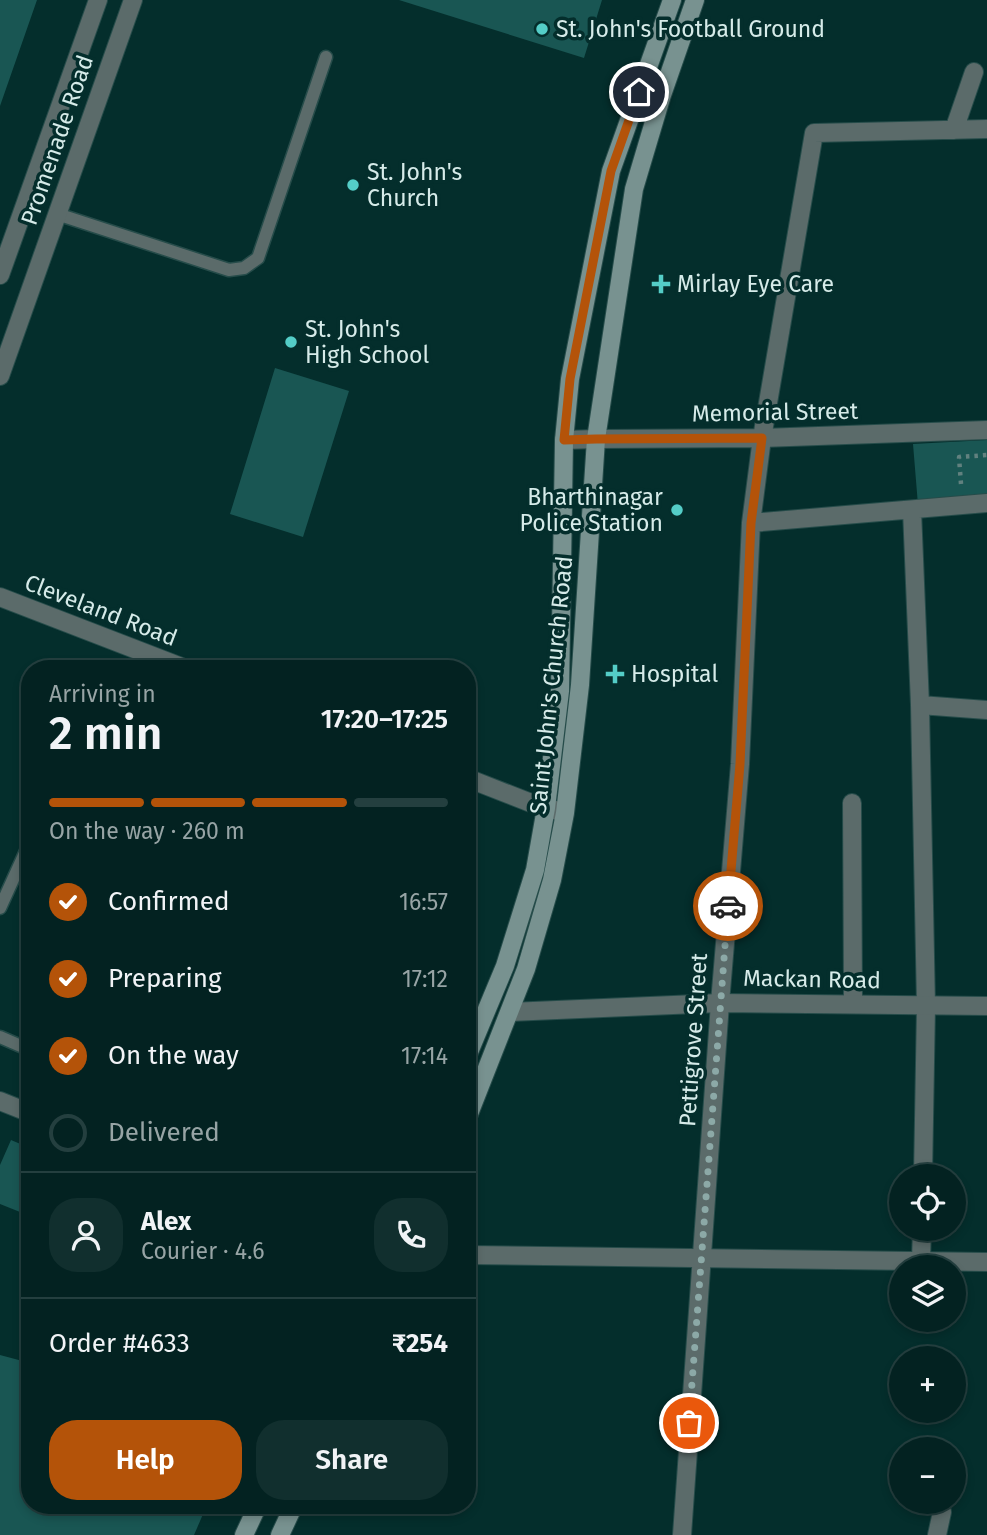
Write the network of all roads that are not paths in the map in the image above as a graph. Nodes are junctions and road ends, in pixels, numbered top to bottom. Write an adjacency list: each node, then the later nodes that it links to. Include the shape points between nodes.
1 (98, 0): 10 (street, Promenade Road)
2 (133, 0): 9 (street, Promenade Road)
3 (672, 0): 15 (main road, Saint John's Church Road, via 611,171 570,379)
4 (695, 0): 14 (main road, Saint John's Church Road, via 634,189)
5 (326, 57): 9 (lane, via 258,258 244,268 229,270)
6 (974, 72): 8 (street)
7 (987, 129): 8 (street)
8 (954, 130): 13 (street, Pettigrove Street, via 814,133)
9 (57, 214): 11 (street, Promenade Road)
10 (0, 275)
11 (0, 376)
12 (987, 430): 13 (street, Memorial Street)
13 (762, 438): 14 (street, Memorial Street); 18 (street, Pettigrove Street)
14 (596, 439): 15 (street, Memorial Street); 26 (main road, Saint John's Church Road, via 580,685)
15 (564, 440): 25 (main road, Saint John's Church Road, via 560,691)
16 (987, 503): 17 (street)
17 (912, 510): 18 (street); 21 (street)
18 (751, 523): 29 (street, Pettigrove Street, via 740,764)
19 (0, 597): 20 (street, Cleveland Road)
20 (163, 660)
21 (920, 705): 22 (street); 31 (street)
22 (987, 710)
23 (476, 781): 25 (street)
24 (852, 803): 30 (street)
25 (547, 808): 26 (street); 34 (main road, Saint John's Church Road, via 535,870 505,966)
26 (565, 813): 33 (main road, Saint John's Church Road, via 552,880)
27 (21, 862): 28 (lane)
28 (0, 908)
29 (720, 1003): 30 (street, Mackan Road); 33 (street, Mackan Road); 42 (street, Pettigrove Street)
30 (853, 1004): 31 (street, Mackan Road)
31 (926, 1006): 32 (street, Mackan Road); 40 (street)
32 (987, 1006)
33 (510, 1012): 37 (main road, Saint John's Church Road)
34 (476, 1036)
35 (0, 1037): 36 (lane)
36 (21, 1046)
37 (476, 1097)
38 (0, 1101): 39 (street)
39 (21, 1109)
40 (923, 1164)
41 (476, 1255): 42 (street)
42 (701, 1259): 43 (street); 51 (street, Pettigrove Street)
43 (889, 1261)
44 (966, 1262): 45 (street)
45 (987, 1262)
46 (254, 1514): 49 (main road)
47 (290, 1514): 50 (main road)
48 (942, 1514): 52 (street)
49 (244, 1535)
50 (280, 1535)
51 (682, 1535)
52 (937, 1535)

